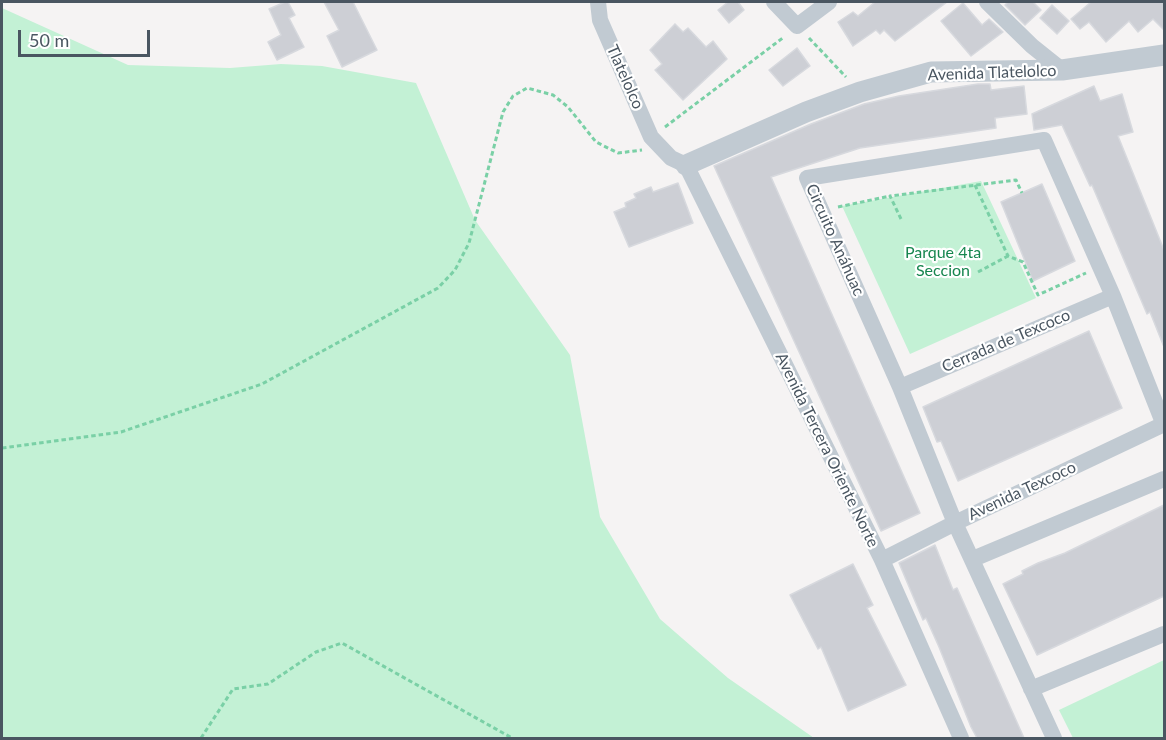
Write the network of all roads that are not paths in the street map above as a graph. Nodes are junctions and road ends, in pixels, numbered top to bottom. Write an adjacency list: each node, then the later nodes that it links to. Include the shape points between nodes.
1 (598, 2): 7 (street, Tlatelolco, via 600,20 656,143)
2 (774, 2): 3 (street, via 797,26)
3 (829, 2)
4 (987, 2): 6 (street)
5 (1164, 55): 6 (street, Avenida Tlatelolco)
6 (1062, 70): 7 (street, Avenida Tlatelolco, via 931,72 806,112)
7 (686, 165): 14 (street, Avenida Tercera Oriente Norte)
8 (1105, 299): 9 (street, Cerrada de Texcoco); 9 (street, Circuito Anáhuac, via 1044,140 807,178); 10 (street, Circuito Anáhuac)
9 (900, 387): 12 (street, Circuito Anáhuac)
10 (1164, 424): 12 (street, Avenida Texcoco)
11 (1164, 479): 13 (street)
12 (955, 523): 13 (street, Circuito Anáhuac); 14 (street, Avenida Texcoco)
13 (974, 559): 16 (street, Circuito Anáhuac)
14 (882, 560): 17 (street, Avenida Tercera Oriente Norte)
15 (1164, 634): 16 (street)
16 (1031, 689): 18 (street, Circuito Anáhuac)
17 (961, 738)
18 (1054, 738)

